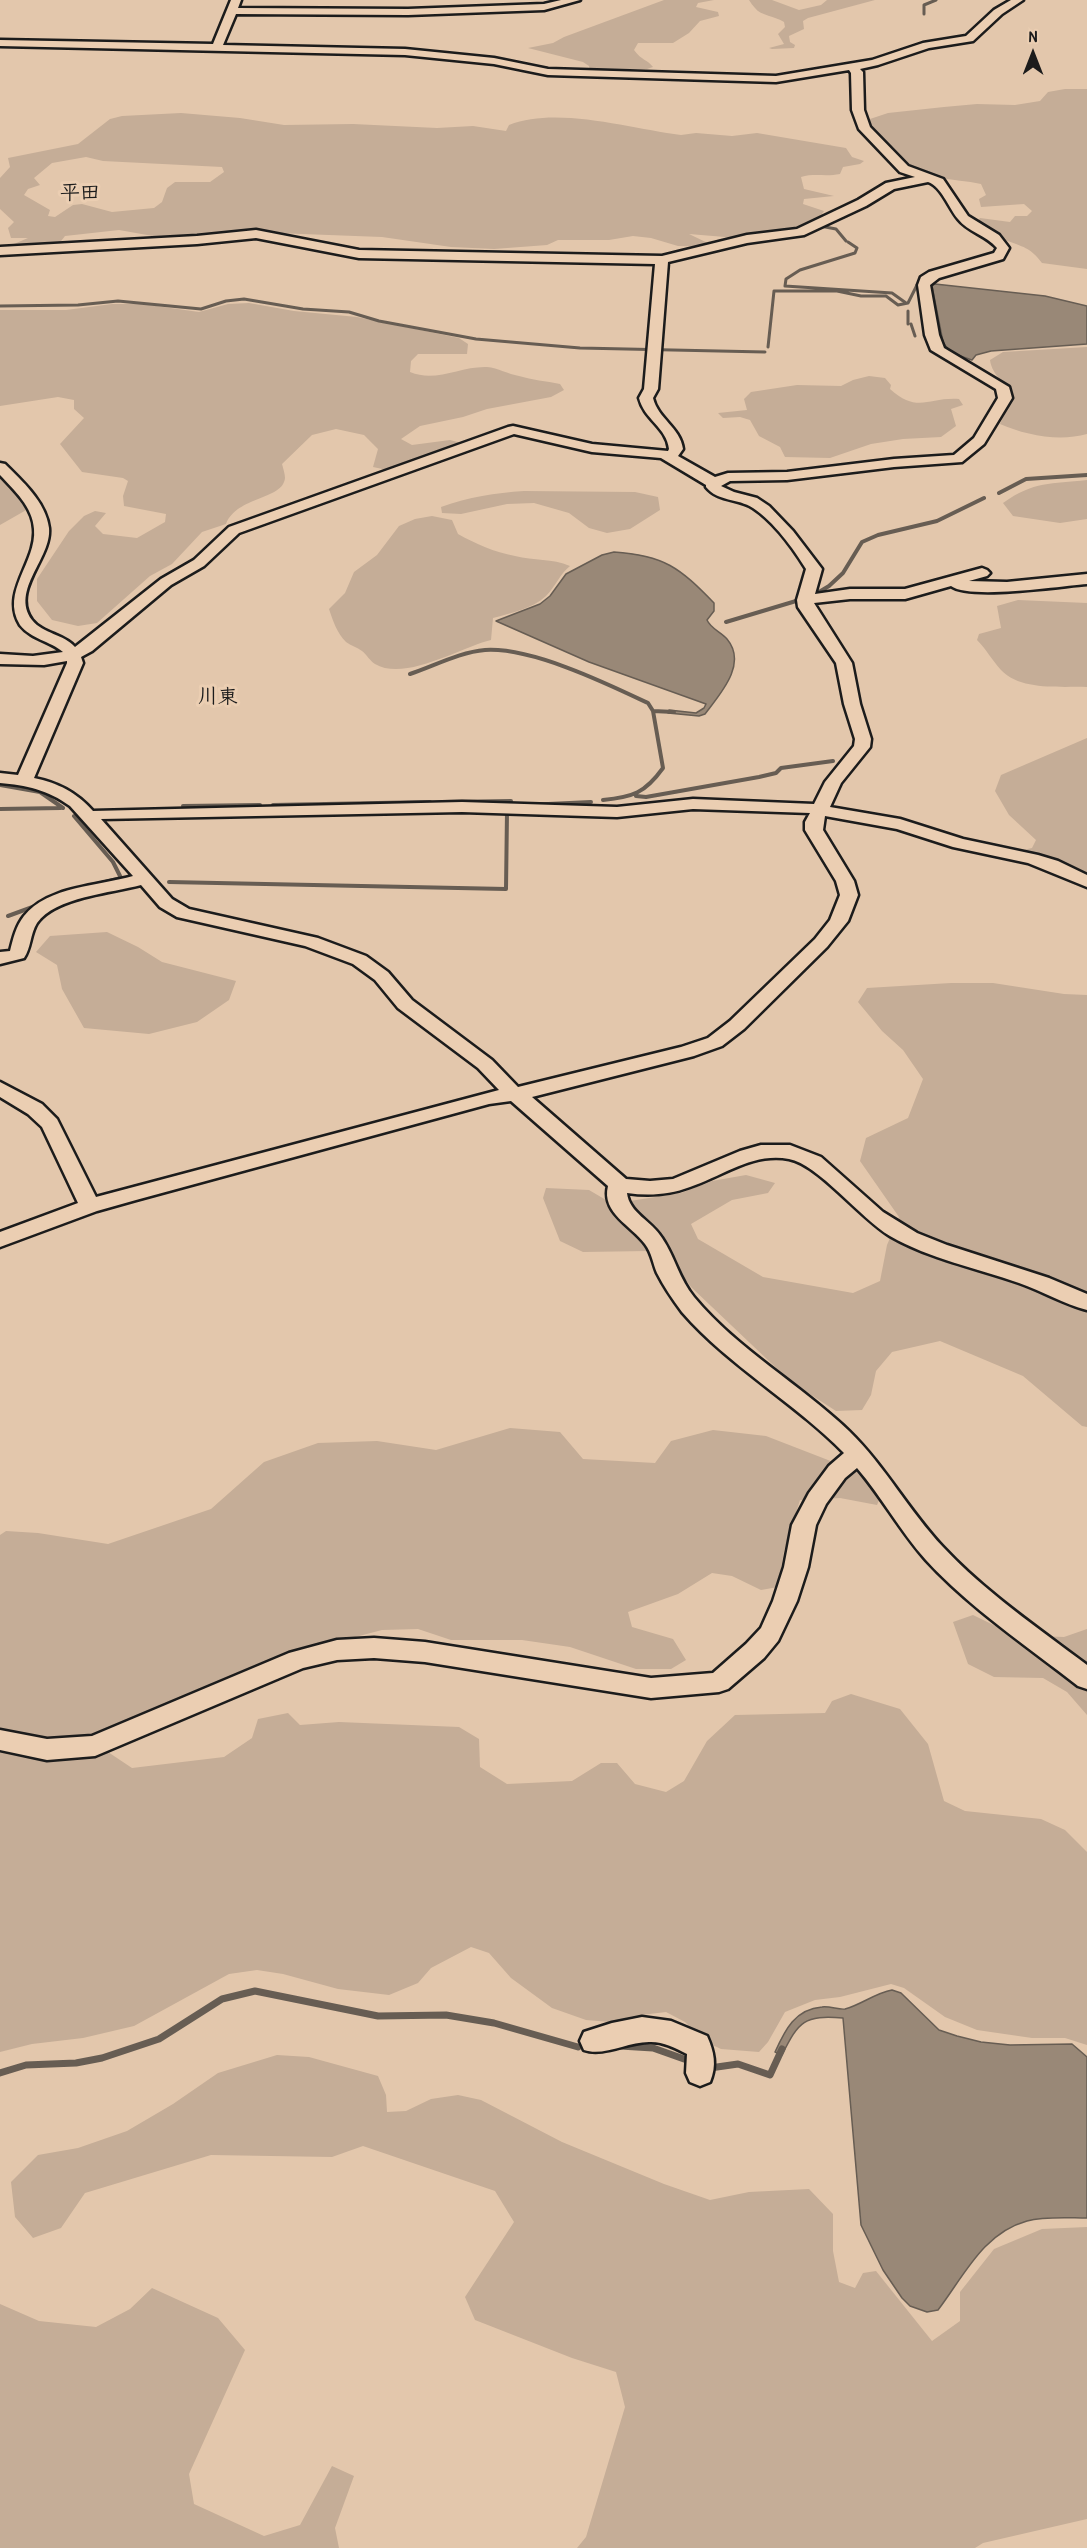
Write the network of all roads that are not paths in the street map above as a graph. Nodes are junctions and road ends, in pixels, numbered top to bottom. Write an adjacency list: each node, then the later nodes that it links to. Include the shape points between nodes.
1 (575, 0): 3 (street, via 543,7 415,12)
2 (1018, 0): 6 (street, via 998,12 969,39 927,45)
3 (234, 5): 5 (street)
4 (0, 43): 5 (street)
5 (217, 47): 6 (street, via 405,52 494,61 548,72 753,79)
6 (852, 67): 7 (street, via 857,72 860,123 904,169)
7 (925, 178): 9 (street, via 890,186 800,232 747,239); 12 (street, via 939,182 964,219 995,238 1003,248 999,256 934,275 924,285 938,350 993,380 1005,392 979,441 963,457 950,461 787,476 728,477)
8 (0, 251): 9 (street, via 250,234 359,254)
9 (662, 260): 10 (street, via 651,389 646,398 650,414 675,437)
10 (672, 456): 12 (street); 17 (street, via 592,448 513,430 234,530 199,563 166,582)
11 (0, 467): 17 (street, via 38,512 41,526 39,548 20,585 21,615 40,635 66,645)
12 (714, 483): 16 (street, via 718,492 765,510 810,561 814,576)
13 (982, 573): 15 (street)
14 (1087, 579): 15 (street, via 979,588)
15 (945, 584): 16 (street, via 905,594 850,594)
16 (805, 600): 21 (street, via 812,618 844,663 863,739 862,747 833,782)
17 (75, 655): 18 (street, via 45,662); 20 (street)
18 (0, 659)
19 (0, 778): 20 (street)
20 (25, 779): 22 (street, via 63,792)
21 (819, 810): 22 (street, via 693,804 617,812 439,808 232,810); 24 (street, via 900,824 958,843 1032,859); 27 (street, via 814,830 845,881 849,895 846,907 821,943 737,1025 714,1042 687,1052)
22 (89, 817): 23 (street)
23 (142, 879): 25 (street, via 90,890 46,908 28,924 18,954); 27 (street, via 166,903 183,913 328,947 359,960 379,973 409,1007 501,1078)
24 (1087, 882)
25 (0, 958)
26 (0, 1088): 29 (street, via 50,1124)
27 (512, 1094): 28 (street, via 525,1101); 29 (street)
28 (619, 1184): 31 (street, via 659,1188 681,1184 750,1153 791,1152 814,1161 877,1218 905,1236 1056,1287); 32 (street, via 617,1201 652,1237 685,1300)
29 (90, 1206): 30 (street)
30 (0, 1240)
31 (1087, 1303)
32 (858, 1454): 33 (street, via 944,1564); 34 (street, via 837,1472 804,1525 796,1568 770,1634 719,1682 651,1688 425,1652 337,1650 298,1660 95,1746 70,1751 36,1750)
33 (1087, 1679)
34 (0, 1740)
35 (594, 2041): 36 (street, via 648,2030 669,2032 697,2045 701,2054)
36 (700, 2073)

